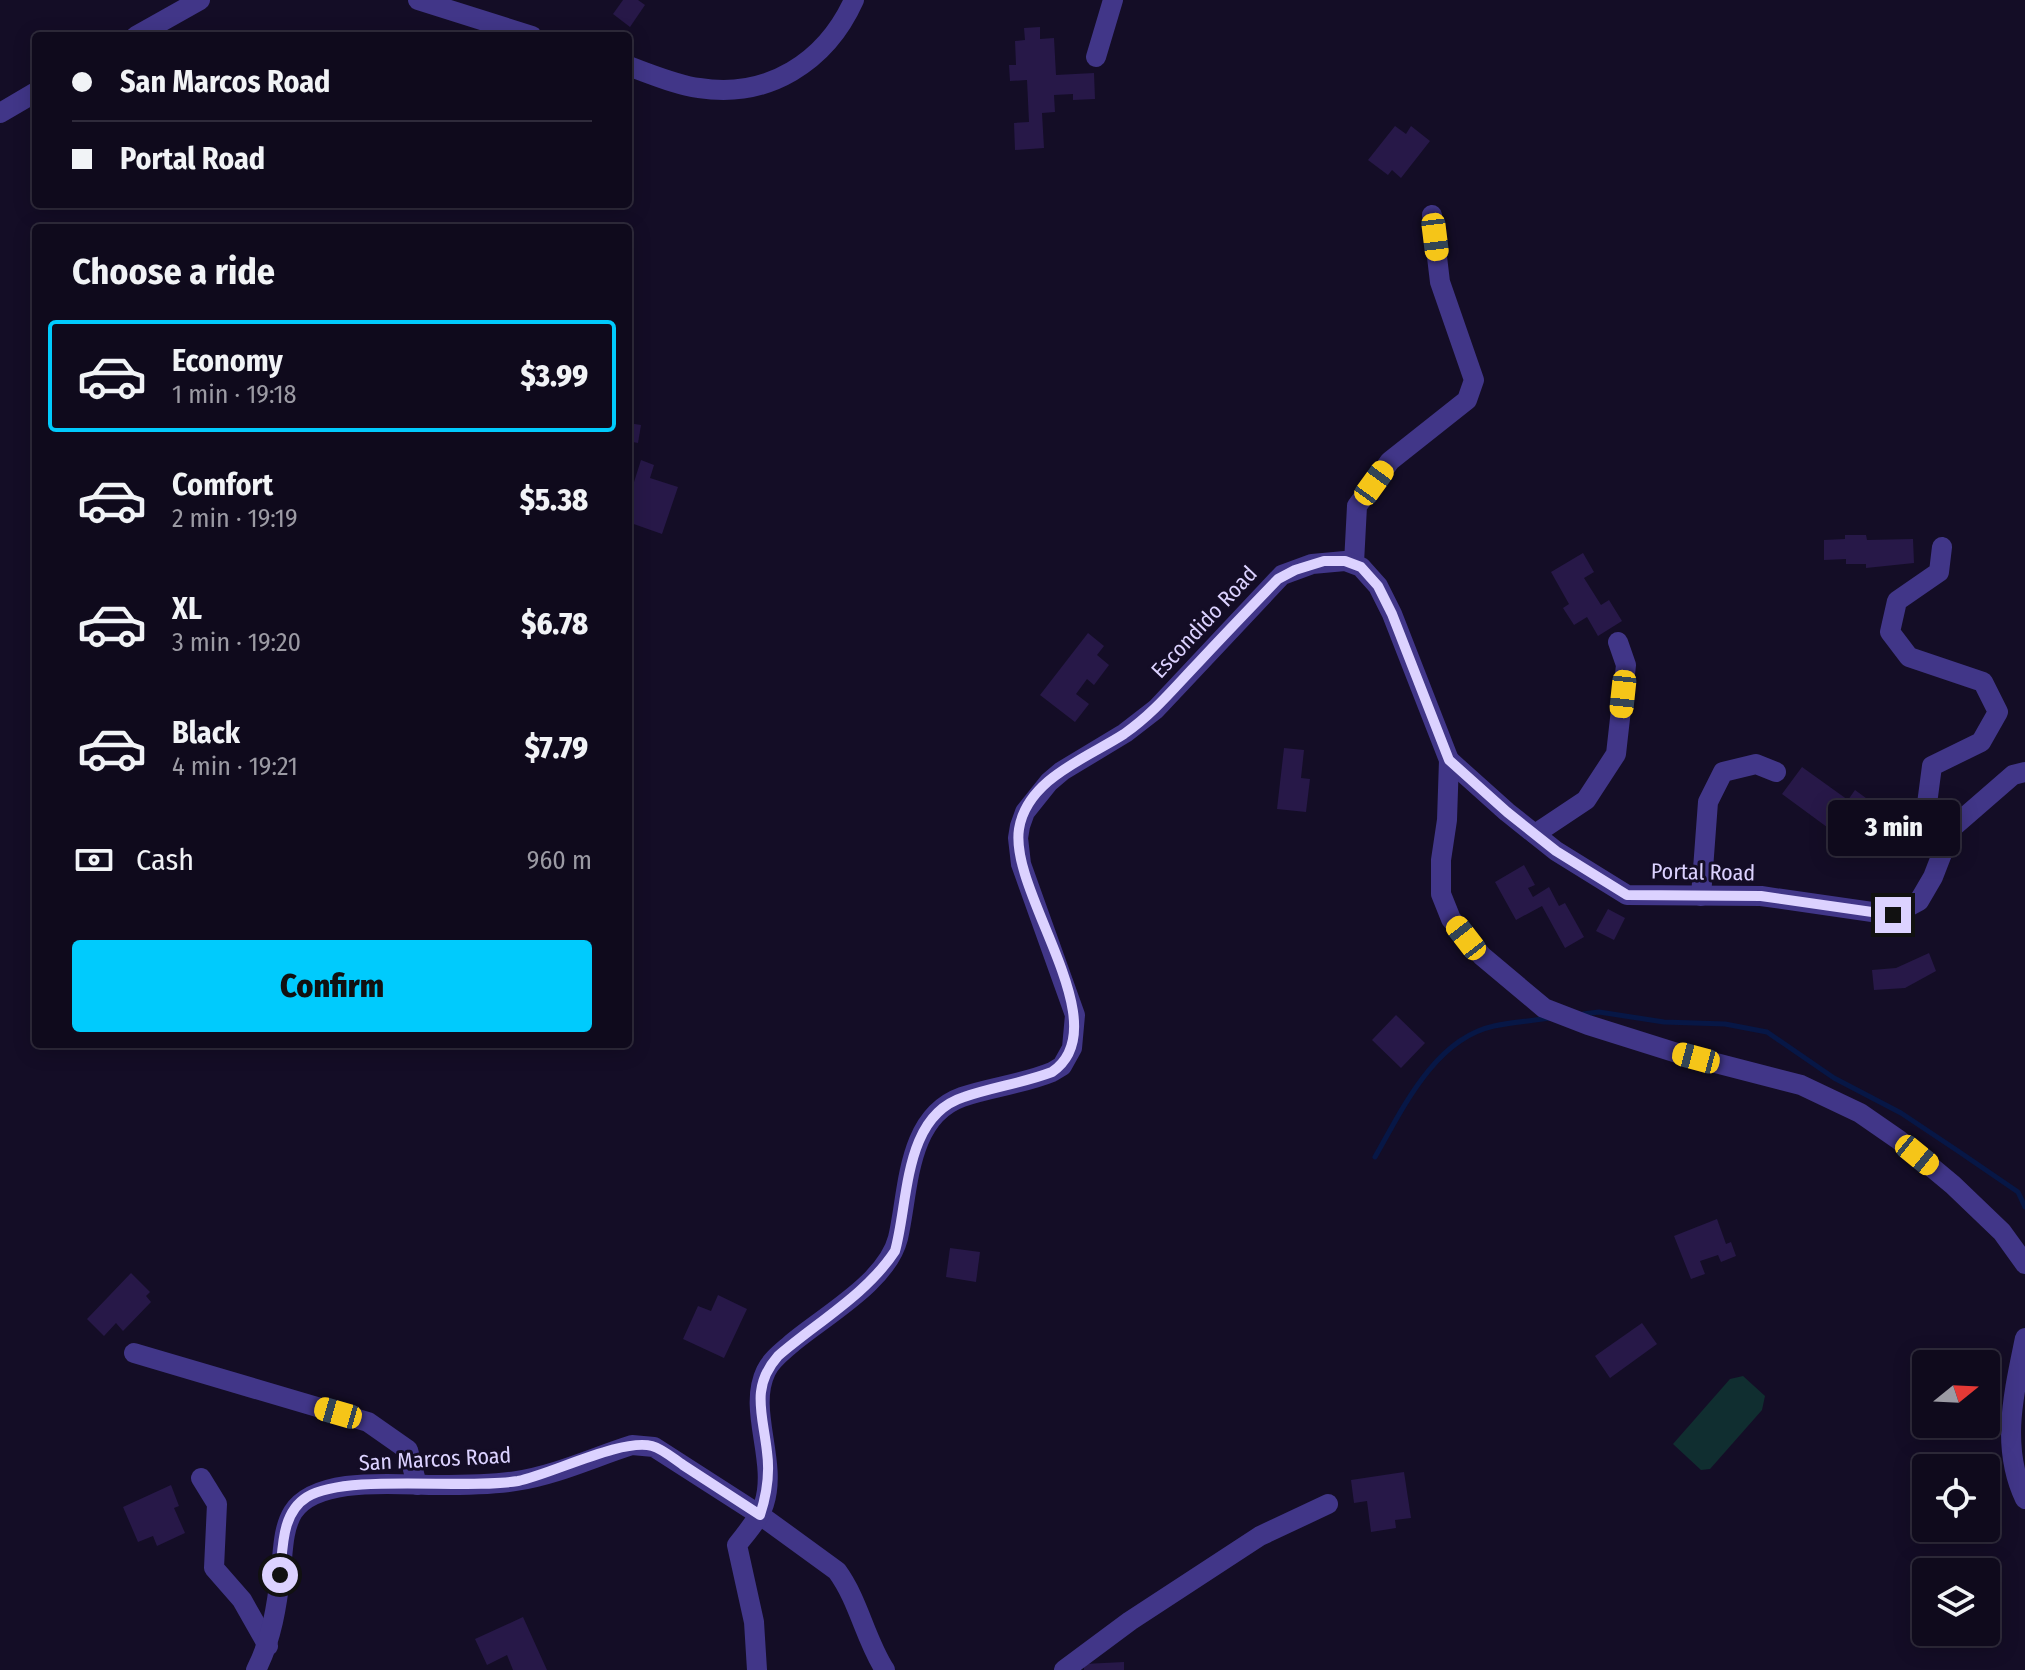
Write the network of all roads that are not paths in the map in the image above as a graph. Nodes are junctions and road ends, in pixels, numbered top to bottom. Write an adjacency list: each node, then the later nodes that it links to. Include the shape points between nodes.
1 (200, 0): 5 (street)
2 (418, 0): 6 (street)
3 (854, 0): 8 (street, via 843,23 814,57 783,78 735,92 697,88)
4 (1113, 0): 7 (street)
5 (143, 32)
6 (519, 32)
7 (1096, 57)
8 (632, 67)
9 (32, 94): 10 (street)
10 (0, 113)
11 (1432, 215): 13 (street, via 1440,282 1474,380 1467,400 1390,461 1357,506)
12 (1942, 547): 18 (street, via 1939,572 1897,601 1890,632 1909,657 1983,682 1998,712 1981,742 1932,766 1927,804)
13 (1354, 563): 15 (street, via 1378,586 1392,614); 28 (street, Escondido Road, via 1324,561 1282,575 1156,709 1062,771 1025,812 1019,851 1071,1000 1072,1048 1052,1072 953,1101 934,1114 914,1153 895,1251 767,1368 760,1397 768,1486)
14 (1618, 642): 19 (street, via 1626,665 1616,754 1586,800)
15 (1449, 760): 19 (street, Portal Road); 21 (street, via 1441,894 1451,919 1482,956 1544,1008 1677,1053 1801,1085 1860,1113 1953,1185 2002,1232)
16 (1776, 772): 20 (street, via 1756,764 1723,772 1708,802)
17 (2025, 772): 18 (street, Portal Road, via 2013,775)
18 (1952, 828): 20 (street, Portal Road, via 1919,901 1893,915 1761,896)
19 (1535, 834): 20 (street, Portal Road, via 1627,895)
20 (1701, 896)
21 (2025, 1264)
22 (2025, 1338): 26 (street, via 2010,1419 2013,1464)
23 (134, 1353): 25 (street, via 368,1422 408,1450)
24 (201, 1478): 29 (street, via 217,1504 214,1568 242,1600)
25 (417, 1485): 28 (street, San Marcos Road, via 515,1481 641,1445 654,1447); 29 (street, San Marcos Road, via 327,1489 295,1508 287,1523)
26 (2025, 1499)
27 (1328, 1504): 33 (street, via 1260,1536)
28 (760, 1515): 31 (street, via 737,1545 754,1622); 32 (street, San Marcos Road, via 837,1571)
29 (268, 1646): 30 (street, San Marcos Road)
30 (256, 1670)
31 (757, 1670)
32 (885, 1670)
33 (1064, 1670)

